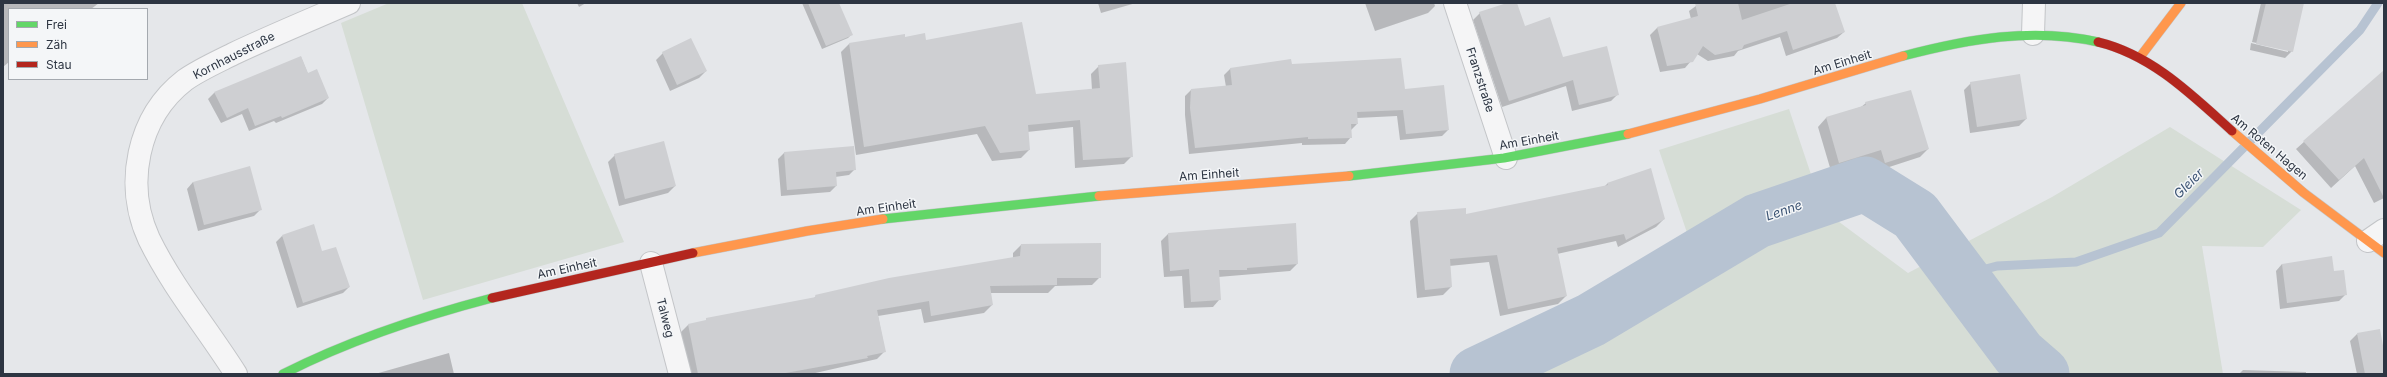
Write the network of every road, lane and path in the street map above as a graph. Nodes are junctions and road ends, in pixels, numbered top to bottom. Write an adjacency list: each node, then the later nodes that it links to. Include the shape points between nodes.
1 (349, 3): 10 (street, Kornhausstraße, via 261,40 185,80 163,101 148,128 139,152 135,181 148,237 169,278)
2 (1455, 3): 7 (street, Franzstraße)
3 (2034, 3): 5 (street)
4 (2181, 3): 6 (main road)
5 (2033, 34): 6 (main road, Am Einheit, via 2082,39 2115,46); 7 (main road, Am Einheit, via 1987,36 1944,44 1842,76 1661,127)
6 (2140, 57): 8 (main road, Am Roten Hagen, via 2181,87 2277,171)
7 (1506, 158): 9 (main road, Am Einheit, via 1327,178 1098,195 971,209 810,230)
8 (2379, 242)
9 (651, 263): 11 (main road, Am Einheit, via 533,289 437,314 325,352); 12 (street, Talweg)
10 (236, 374)
11 (283, 374)
12 (680, 374)

